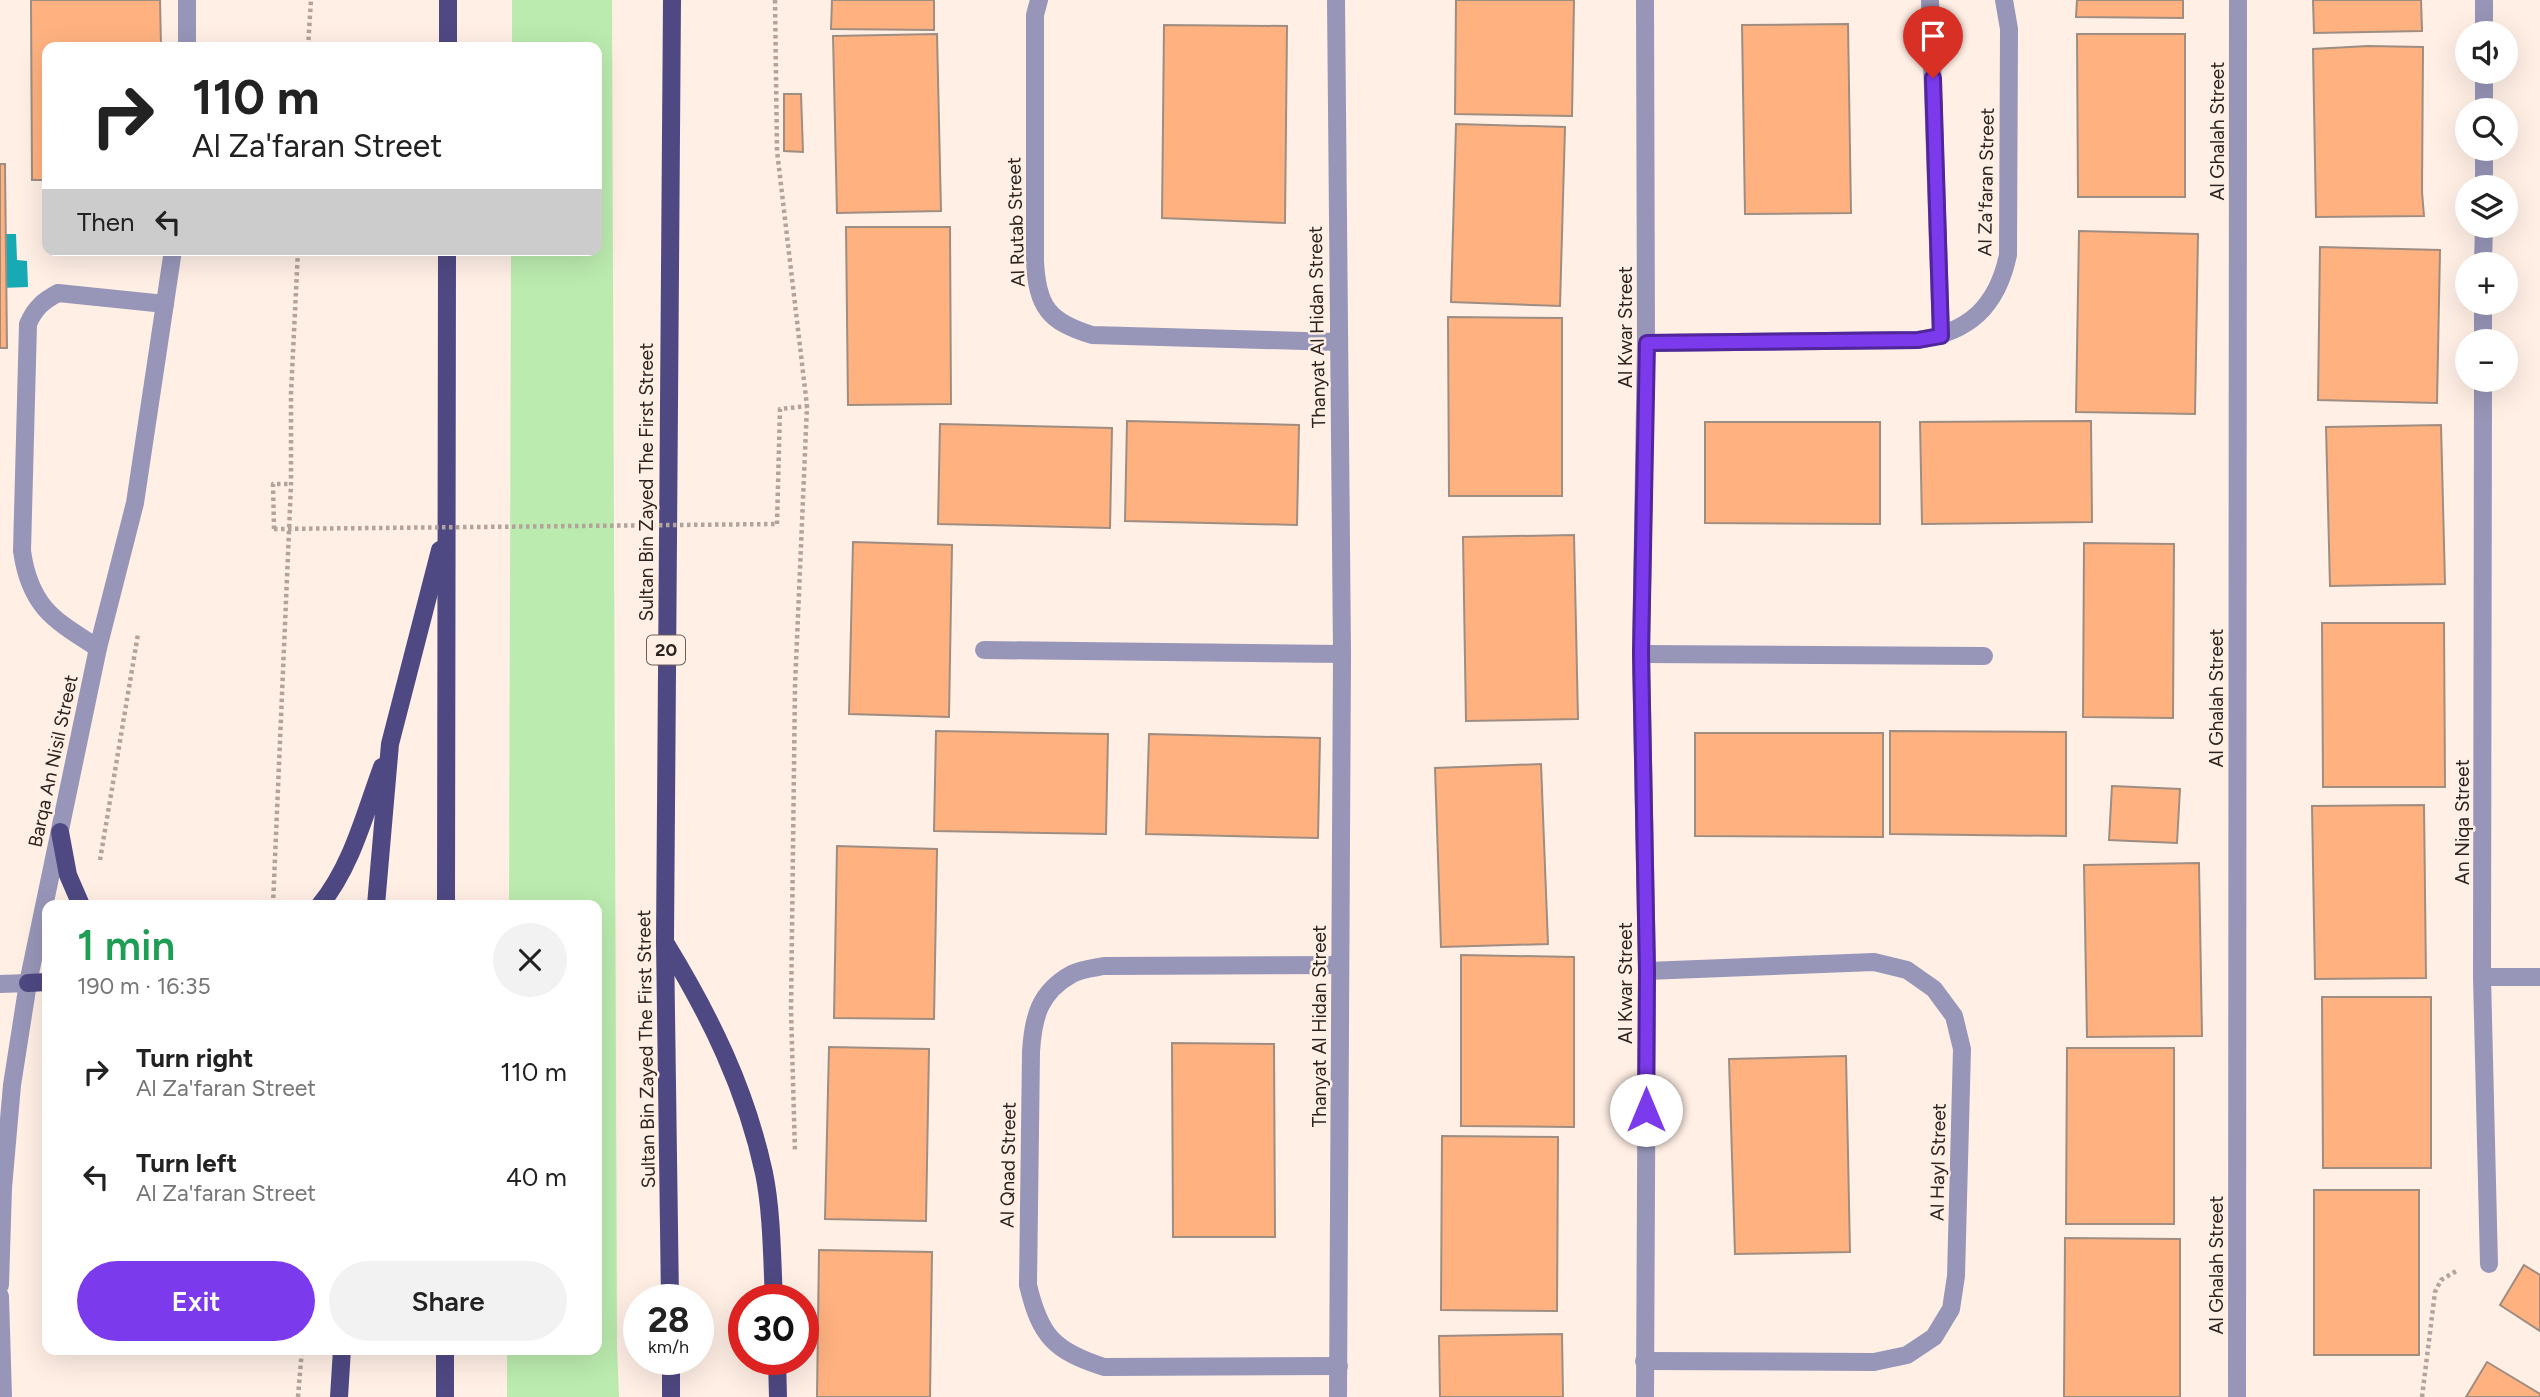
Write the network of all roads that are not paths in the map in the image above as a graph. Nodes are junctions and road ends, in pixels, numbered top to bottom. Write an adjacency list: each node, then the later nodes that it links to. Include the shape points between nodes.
1 (187, 0): 12 (street)
2 (448, 0): 13 (main road)
3 (671, 0): 35 (main road, Sultan Bin Zayed The First Street / 20)
4 (1039, 0): 18 (street, Al Rutab Street, via 1035,15 1035,261 1036,287 1048,311 1068,327 1093,335)
5 (1336, 0): 18 (street, Thanyat Al Hidan Street)
6 (1645, 0): 19 (street, Al Kwar Street)
7 (1930, 0): 17 (street)
8 (2004, 0): 17 (street, Al Za'faran Street, via 2009,29 2008,255 1987,306 1966,324)
9 (2238, 0): 61 (street, Al Ghalah Street)
10 (2484, 0): 11 (street)
11 (2484, 21)
12 (187, 42)
13 (447, 42)
14 (172, 256): 16 (street, Barqa An Nisil Street)
15 (447, 256): 21 (main road)
16 (165, 304): 22 (street, Barqa An Nisil Street, via 135,503); 22 (street, via 58,293 44,300 28,324 24,569 42,606 57,622)
17 (1941, 336): 19 (street, Al Za'faran Street)
18 (1338, 342): 25 (street, Thanyat Al Hidan Street)
19 (1647, 343): 24 (street, Al Kwar Street)
20 (2483, 392): 38 (street, An Niqa Street)
21 (447, 526): 27 (main road); 33 (main road)
22 (98, 648): 28 (street, Barqa An Nisil Street)
23 (984, 650): 25 (street)
24 (1641, 653): 26 (street); 37 (street, Al Kwar Street)
25 (1342, 654): 36 (street, Thanyat Al Hidan Street)
26 (1984, 656)
27 (390, 744): 31 (main road, via 352,849); 32 (main road)
28 (60, 832): 29 (street, Barqa An Nisil Street); 30 (main road, via 68,874)
29 (46, 900)
30 (79, 900)
31 (324, 900)
32 (376, 900)
33 (446, 900)
34 (42, 918): 42 (street, Barqa An Nisil Street)
35 (665, 941): 45 (main road, Sultan Bin Zayed The First Street / 20); 46 (main road, via 703,1006 748,1117 764,1174)
36 (1339, 965): 51 (street, Thanyat Al Hidan Street); 51 (street, Al Qnad Street, via 1104,966 1073,973 1048,993 1033,1020 1028,1285 1035,1314 1051,1339 1075,1358 1104,1367)
37 (1647, 971): 50 (street, Al Kwar Street); 50 (street, Al Hayl Street, via 1874,962 1907,970 1934,989 1954,1016 1962,1049 1956,1276 1951,1309 1934,1337 1907,1355 1874,1362)
38 (2483, 977): 39 (street); 43 (street, An Niqa Street)
39 (2540, 977)
40 (42, 983): 42 (main road)
41 (0, 984): 42 (street)
42 (28, 984): 44 (street, Barqa An Nisil Street, via 11,1098)
43 (2489, 1265)
44 (0, 1284)
45 (670, 1284)
46 (773, 1284)
47 (0, 1296): 54 (street)
48 (342, 1355): 55 (main road)
49 (445, 1355): 56 (main road)
50 (1644, 1361): 60 (street, Al Kwar Street)
51 (1339, 1366): 59 (street, Thanyat Al Hidan Street)
52 (671, 1375): 57 (main road)
53 (777, 1375): 58 (main road)
54 (4, 1397)
55 (339, 1397)
56 (445, 1397)
57 (671, 1397)
58 (778, 1397)
59 (1338, 1397)
60 (1645, 1397)
61 (2236, 1397)

